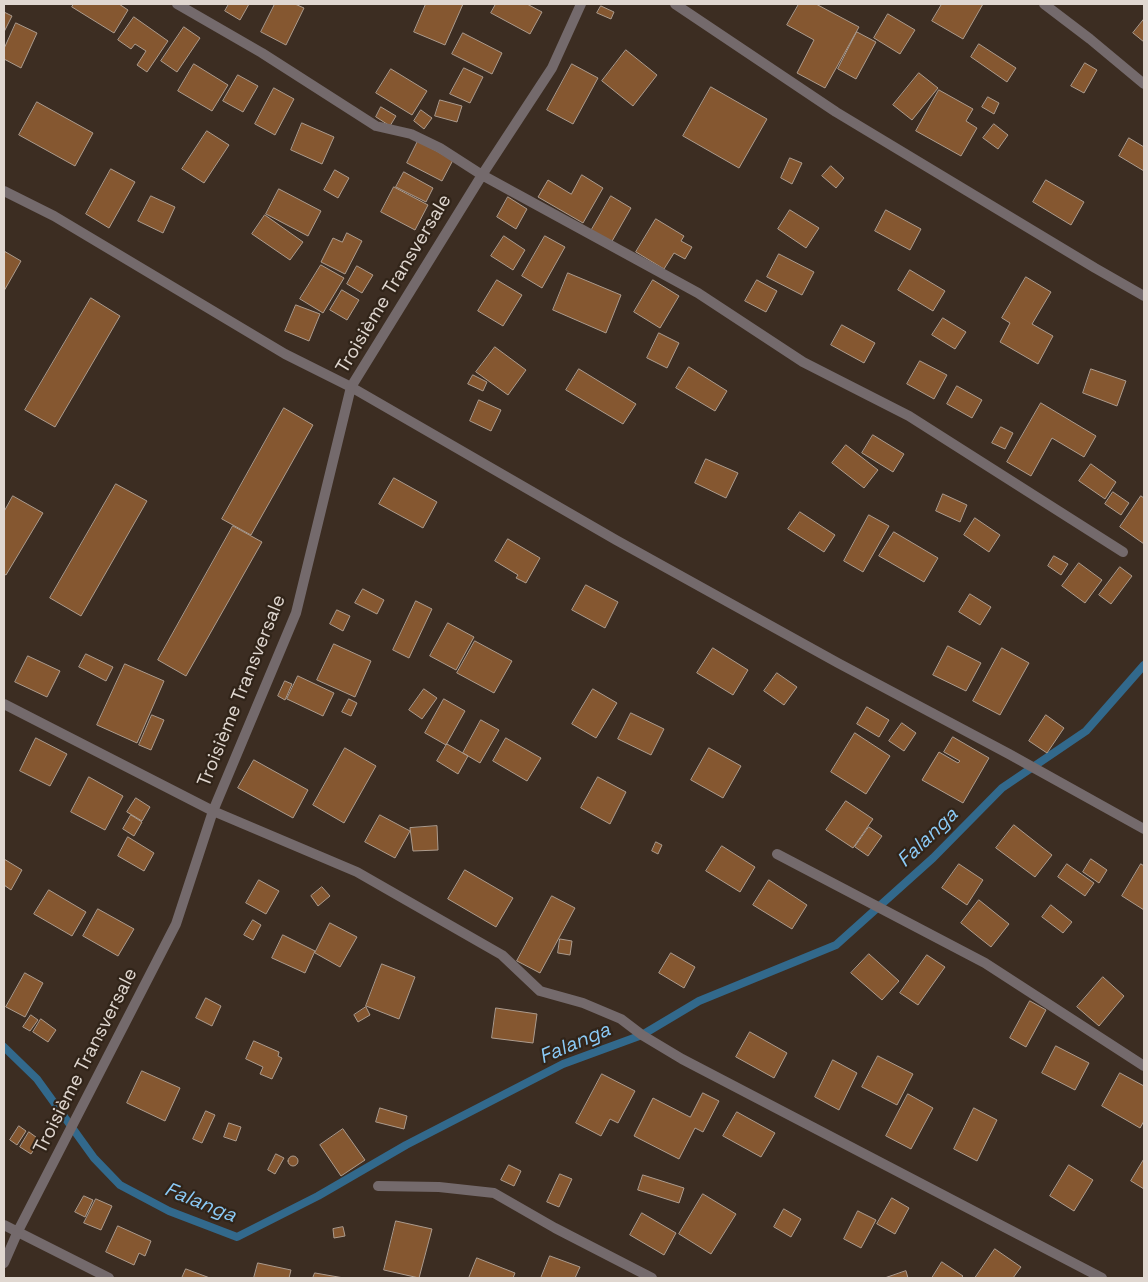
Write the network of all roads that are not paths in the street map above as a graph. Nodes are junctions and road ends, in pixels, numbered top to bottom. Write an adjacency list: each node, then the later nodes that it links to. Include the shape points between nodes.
1 (177, 4): 6 (street, via 262,53 376,126 411,134)
2 (580, 4): 6 (street, Troisième Transversale, via 552,68)
3 (675, 4): 8 (street, via 836,112)
4 (1044, 4): 5 (street)
5 (1144, 84)
6 (482, 175): 9 (street, Troisième Transversale); 10 (street, via 698,293 803,362 909,416)
7 (4, 191): 9 (street, via 54,216 285,354)
8 (1144, 296)
9 (351, 387): 12 (street, Troisième Transversale, via 296,613); 13 (street, via 633,550)
10 (1123, 552)
11 (4, 704): 12 (street)
12 (213, 811): 18 (street, Troisième Transversale, via 176,924); 22 (street, via 357,872 502,954 540,991 621,1018 682,1059)
13 (1144, 829)
14 (777, 854): 15 (street, via 985,963)
15 (1144, 1066)
16 (378, 1186): 21 (street, via 439,1187 494,1193)
17 (4, 1225): 18 (street)
18 (18, 1231): 19 (street, Troisième Transversale); 20 (street)
19 (4, 1263)
20 (109, 1278)
21 (652, 1278)
22 (1102, 1278)

